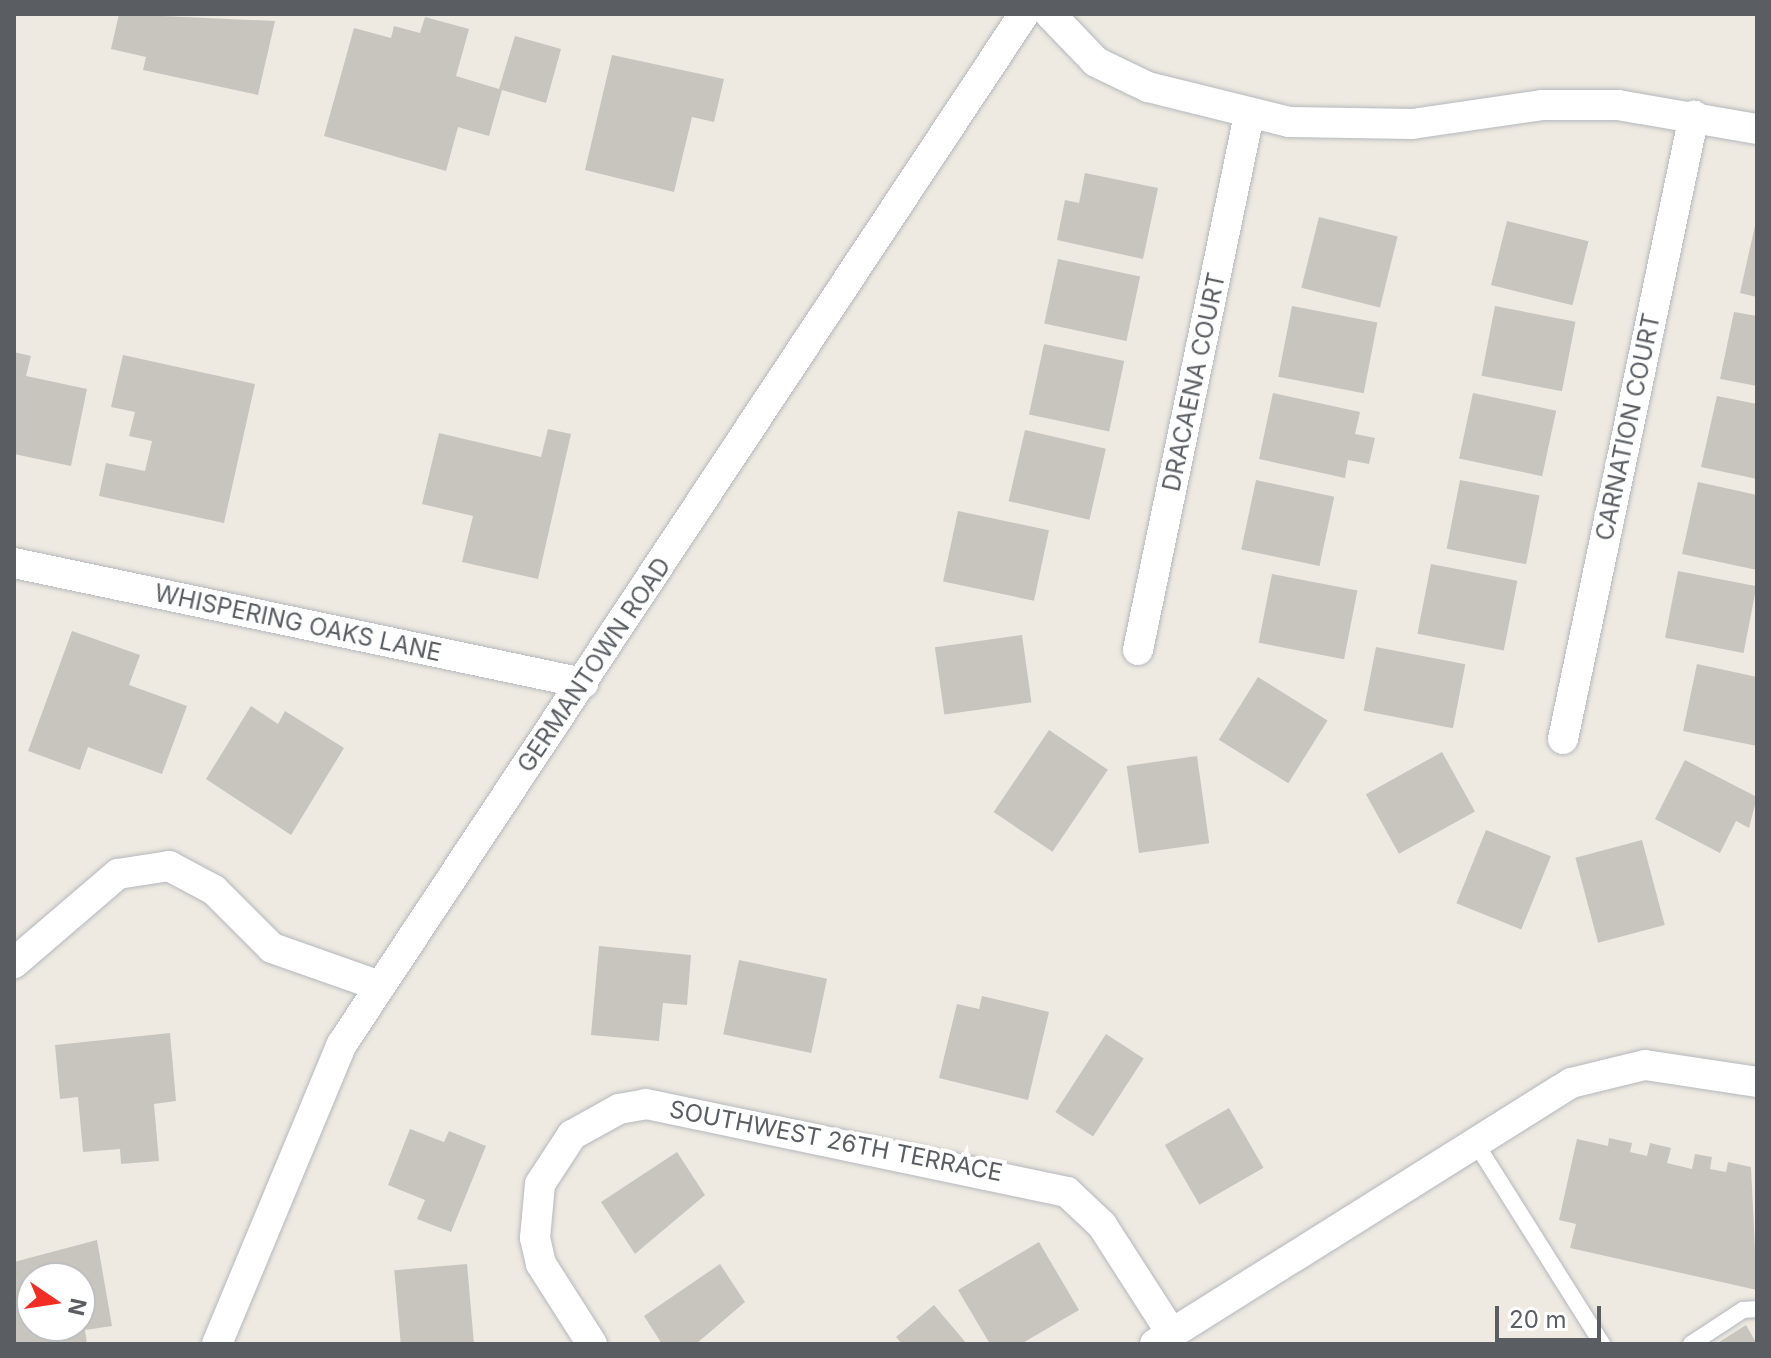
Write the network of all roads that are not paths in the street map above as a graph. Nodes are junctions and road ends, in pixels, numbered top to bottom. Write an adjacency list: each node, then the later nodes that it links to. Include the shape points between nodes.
1 (1024, 14): 8 (street, GERMANTOWN ROAD)
2 (1050, 14): 3 (street, via 1096,62 1148,87)
3 (1249, 115): 4 (street, via 1338,126 1542,105); 7 (street, DRACAENA COURT)
4 (1694, 116): 5 (street); 9 (street, CARNATION COURT)
5 (1757, 129)
6 (14, 563): 8 (street, WHISPERING OAKS LANE)
7 (1138, 650)
8 (583, 683): 11 (street, GERMANTOWN ROAD)
9 (1563, 739)
10 (14, 963): 11 (street, via 118,874 169,866 214,890 272,948)
11 (380, 986): 16 (street, GERMANTOWN ROAD, via 342,1044)
12 (1757, 1082): 13 (street, SOUTHWEST 26TH TERRACE, via 1671,1066 1620,1068 1571,1083)
13 (1475, 1142): 15 (street, SOUTHWEST 26TH TERRACE); 18 (lane)
14 (1757, 1309): 19 (lane, via 1743,1310)
15 (1164, 1339): 17 (street, SOUTHWEST 26TH TERRACE, via 1102,1225 1067,1192 646,1104 606,1114 572,1135 540,1184 535,1238 541,1264)
16 (217, 1344)
17 (592, 1344)
18 (1602, 1344)
19 (1691, 1344)

